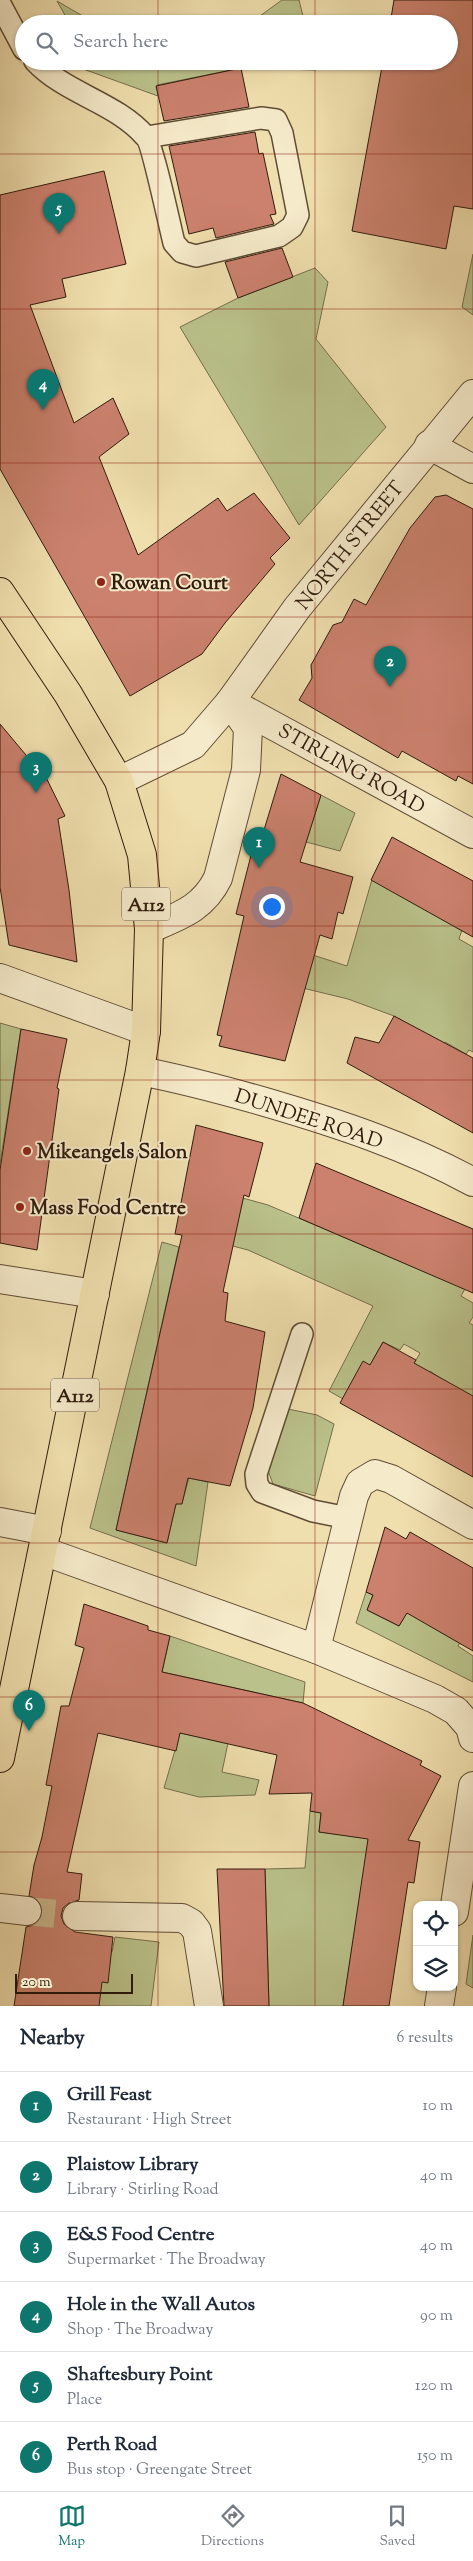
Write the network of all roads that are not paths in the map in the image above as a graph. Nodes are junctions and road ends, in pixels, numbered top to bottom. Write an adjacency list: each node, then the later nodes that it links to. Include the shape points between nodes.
1 (0, 4): 2 (lane)
2 (15, 32)
3 (43, 70): 4 (lane, via 115,112)
4 (147, 137): 4 (lane, via 261,118 276,120 282,133 298,215 292,227 279,236 196,256 182,252 174,242)
5 (473, 394): 6 (street, NORTH STREET)
6 (429, 445): 7 (street); 10 (street, NORTH STREET, via 297,608)
7 (473, 469)
8 (0, 592): 9 (main road, A112)
9 (8, 612): 11 (main road, A112, via 68,694)
10 (230, 702): 11 (street, NORTH STREET, via 193,745); 12 (street, STIRLING ROAD); 13 (street, via 248,728 246,770 218,878 211,893 194,908)
11 (119, 781): 13 (main road, A112, via 142,855)
12 (473, 834)
13 (149, 929): 15 (main road, A112)
14 (0, 978): 15 (street)
15 (146, 1031): 16 (main road, A112)
16 (140, 1070): 17 (street, DUNDEE ROAD, via 188,1080 338,1123 432,1160); 19 (main road, A112)
17 (473, 1182)
18 (0, 1278): 19 (street)
19 (95, 1294): 24 (main road, A112)
20 (302, 1334): 21 (lane, via 256,1474 257,1484 262,1492 314,1511)
21 (348, 1518): 23 (street, via 360,1482 376,1474 391,1479); 25 (street)
22 (0, 1522): 24 (street)
23 (473, 1525)
24 (45, 1541): 25 (street); 27 (main road, A112)
25 (316, 1649): 26 (street, via 435,1699 456,1711 470,1727)
26 (473, 1738)
27 (0, 1758)
28 (473, 1786): 29 (street)
29 (469, 1851): 30 (street)
30 (457, 1901)
31 (0, 1908): 32 (street)
32 (27, 1911)
33 (77, 1916): 35 (street, via 182,1918 191,1923 197,1931)
34 (441, 1991): 36 (street)
35 (209, 2006)
36 (439, 2006)

